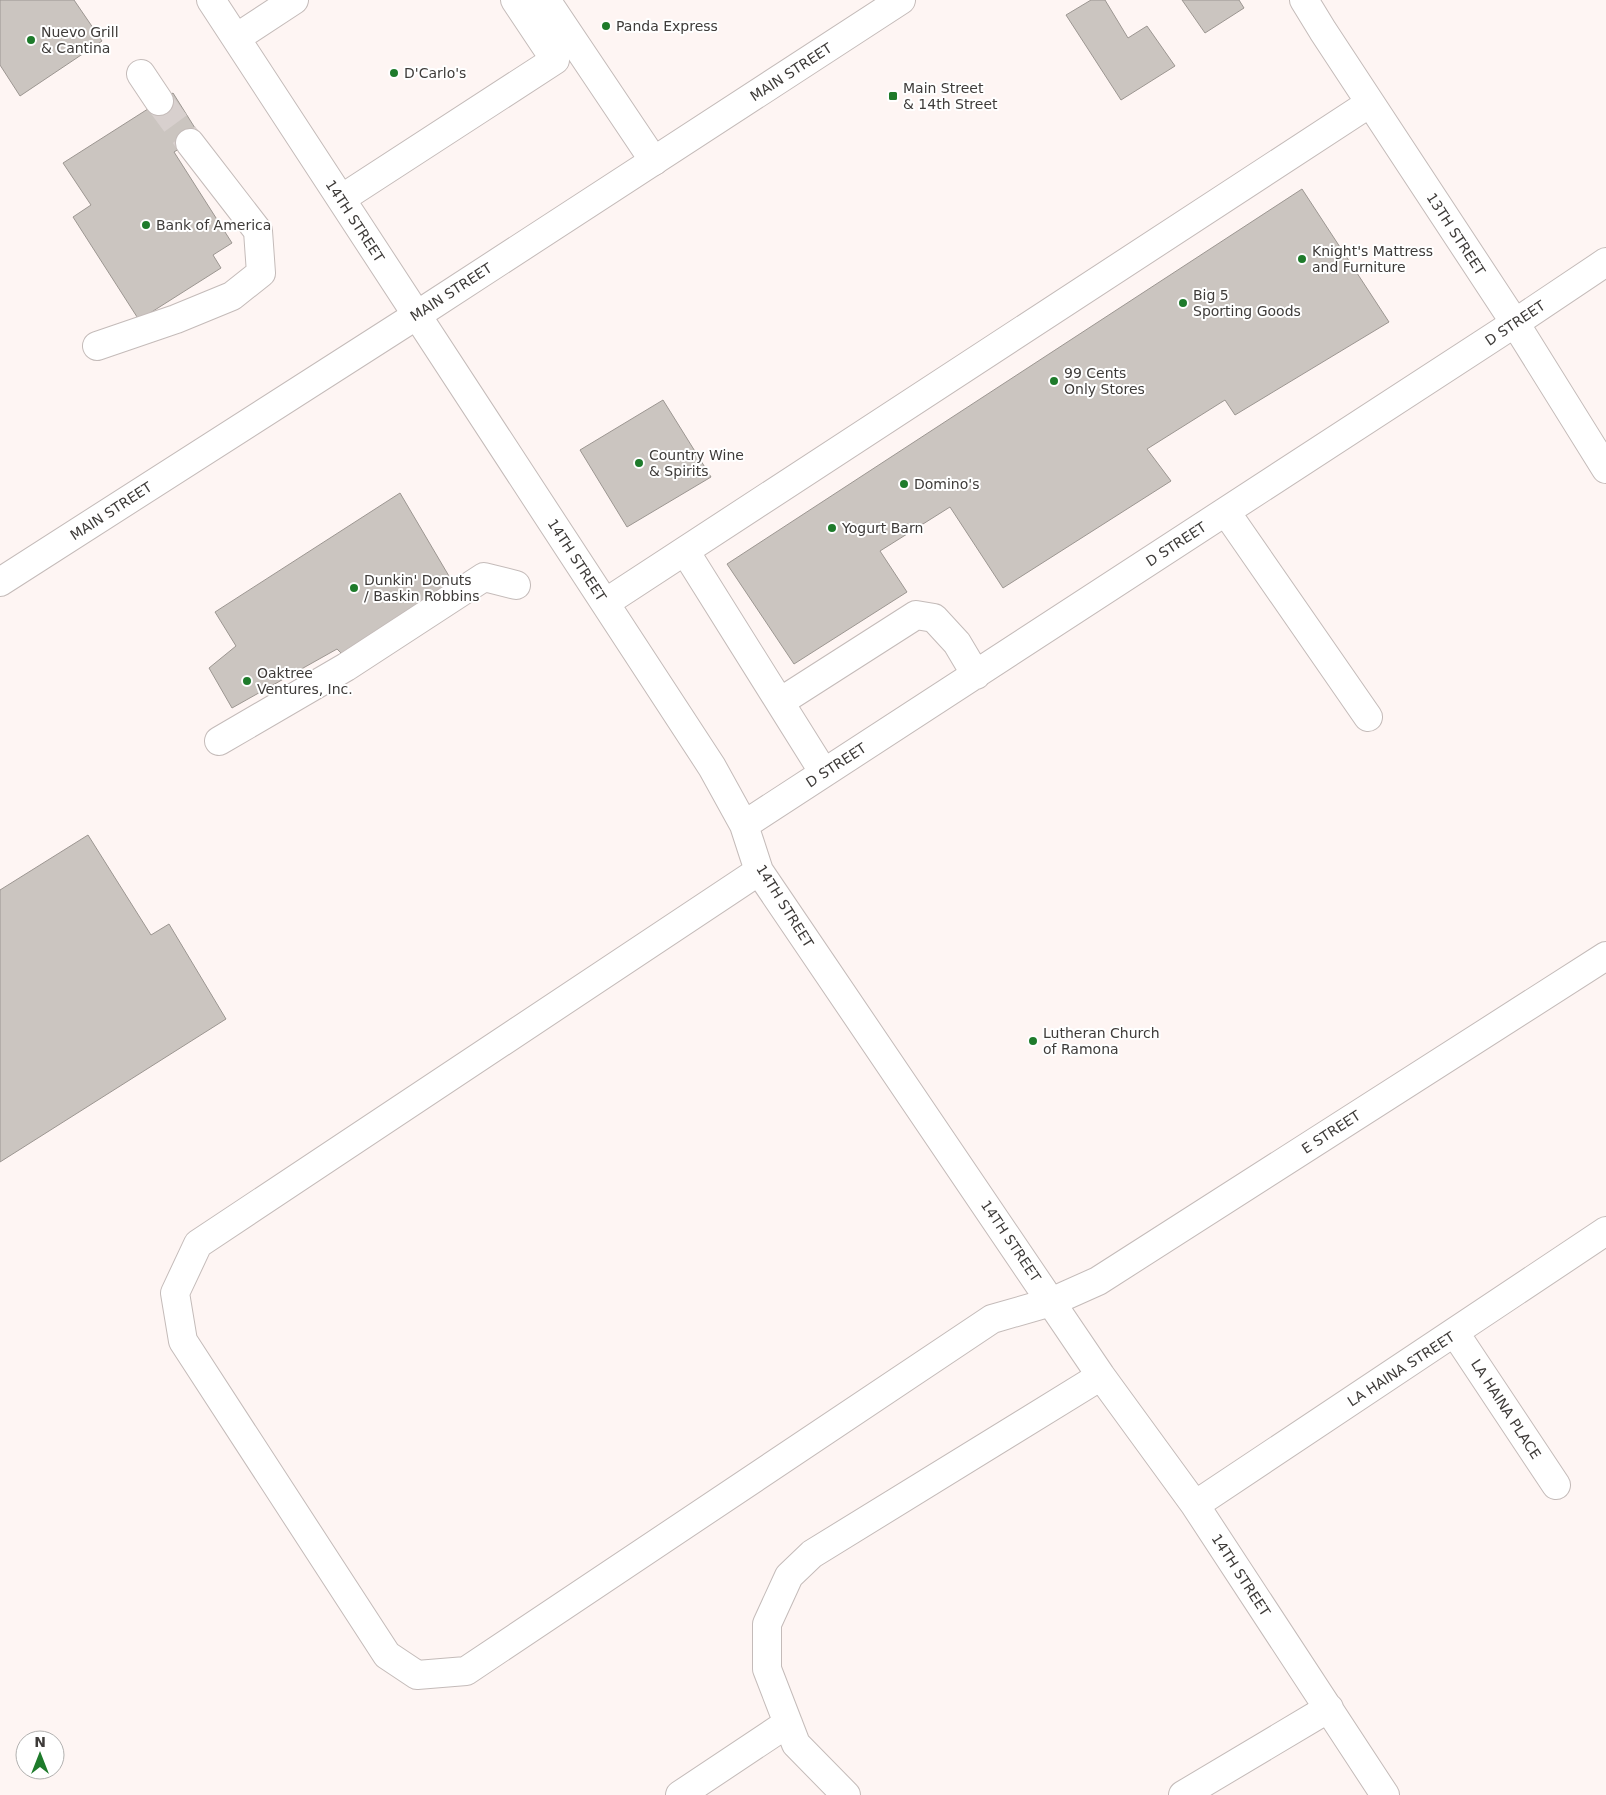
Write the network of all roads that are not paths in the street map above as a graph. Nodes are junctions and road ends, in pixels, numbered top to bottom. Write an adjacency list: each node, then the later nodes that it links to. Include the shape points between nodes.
1 (211, 0): 7 (street, 14TH STREET)
2 (294, 0): 7 (street)
3 (515, 0): 13 (street, via 554,60)
4 (546, 0): 12 (street)
5 (901, 0): 12 (street, MAIN STREET)
6 (1304, 0): 10 (street, 13TH STREET)
7 (236, 38): 13 (street, 14TH STREET)
8 (141, 74): 9 (street)
9 (160, 102)
10 (1370, 103): 16 (street, 13TH STREET); 20 (street)
11 (190, 143): 17 (street, via 258,231 261,273 232,296)
12 (654, 160): 15 (street, MAIN STREET)
13 (341, 199): 15 (street, 14TH STREET)
14 (1606, 262): 16 (street, D STREET)
15 (417, 314): 21 (street, MAIN STREET); 23 (street, 14TH STREET)
16 (1515, 323): 18 (street, 13TH STREET); 19 (street, D STREET)
17 (97, 346)
18 (1606, 470)
19 (1226, 512): 24 (street, D STREET); 26 (street)
20 (685, 551): 23 (street); 25 (street)
21 (0, 582)
22 (516, 585): 27 (street, via 484,577 346,667)
23 (605, 604): 29 (street, 14TH STREET, via 712,767)
24 (976, 675): 25 (street, via 957,643 934,618 916,615); 28 (street, D STREET)
25 (780, 702): 28 (street)
26 (1368, 717)
27 (220, 741)
28 (824, 773): 29 (street, D STREET)
29 (744, 825): 30 (street, 14TH STREET)
30 (759, 871): 33 (street, 14TH STREET); 33 (street, E STREET, via 198,1244 175,1292 183,1341 387,1655 417,1675 466,1671 992,1319)
31 (1606, 956): 33 (street, E STREET, via 1098,1281)
32 (1606, 1231): 34 (street, LA HAINA STREET)
33 (1052, 1302): 35 (street, 14TH STREET)
34 (1455, 1333): 36 (street, LA HAINA PLACE); 37 (street, LA HAINA STREET)
35 (1101, 1376): 37 (street, 14TH STREET); 39 (street, via 812,1554 789,1576 767,1624 767,1669)
36 (1556, 1485)
37 (1195, 1505): 38 (street, 14TH STREET)
38 (1328, 1708): 42 (street); 43 (street, 14TH STREET)
39 (788, 1723): 40 (street); 41 (street, via 796,1744)
40 (680, 1795)
41 (846, 1795)
42 (1183, 1795)
43 (1385, 1795)

